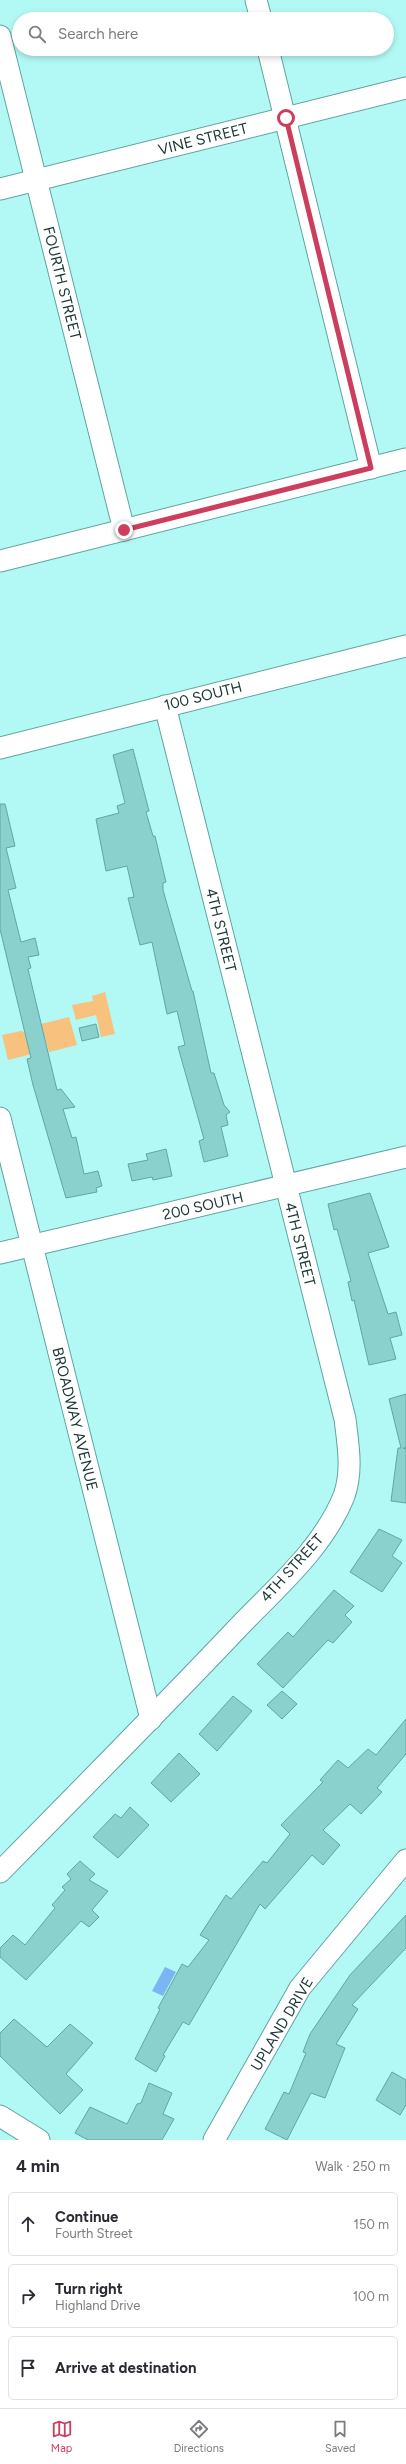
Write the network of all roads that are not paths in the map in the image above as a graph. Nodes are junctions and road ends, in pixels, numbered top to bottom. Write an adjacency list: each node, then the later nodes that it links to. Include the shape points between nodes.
1 (256, 0): 2 (street)
2 (259, 12)
3 (0, 36): 7 (street, FOURTH STREET)
4 (270, 56): 6 (street)
5 (406, 88): 6 (street, VINE STREET)
6 (286, 118): 7 (street, VINE STREET); 10 (street)
7 (36, 180): 8 (street, VINE STREET); 11 (street, FOURTH STREET)
8 (0, 189)
9 (406, 460): 10 (street)
10 (371, 468): 11 (street)
11 (124, 530): 12 (street)
12 (0, 561)
13 (406, 646): 14 (street, 100 SOUTH)
14 (165, 706): 15 (street, 100 SOUTH); 18 (street, 4TH STREET)
15 (0, 748)
16 (0, 1118): 19 (street, BROADWAY AVENUE)
17 (406, 1157): 18 (street, 200 SOUTH)
18 (285, 1188): 19 (street, 200 SOUTH); 21 (street, 4TH STREET, via 345,1419 350,1460 344,1495 329,1526 300,1562)
19 (32, 1245): 20 (street, 200 SOUTH); 21 (street, BROADWAY AVENUE)
20 (0, 1253)
21 (151, 1719): 23 (street, 4TH STREET)
22 (406, 1860): 26 (street, UPLAND DRIVE, via 300,1988)
23 (0, 1872)
24 (0, 2116): 25 (street)
25 (39, 2140)
26 (214, 2140)

